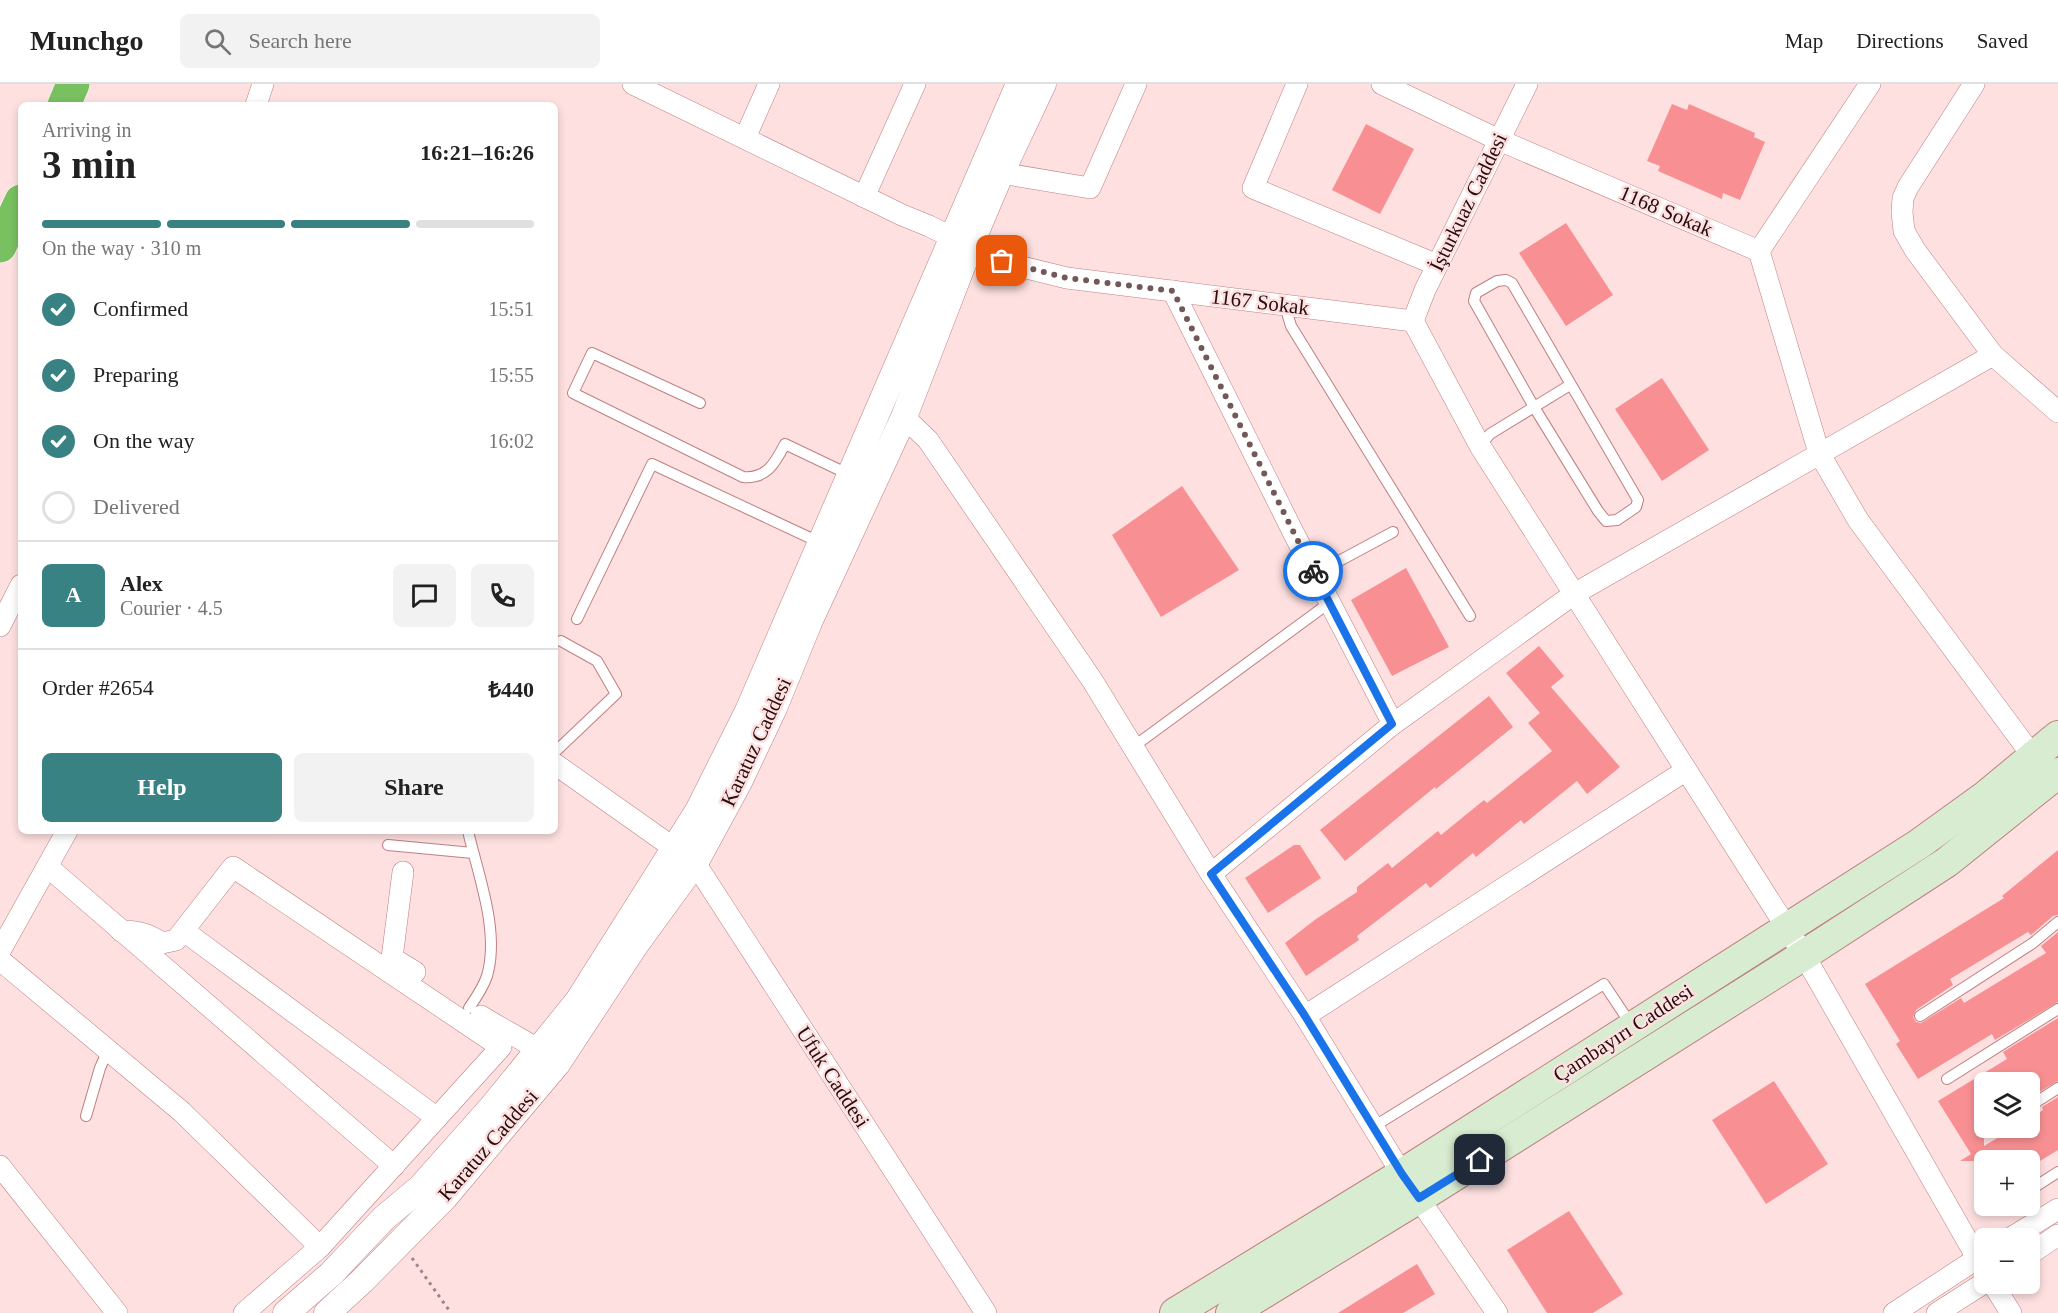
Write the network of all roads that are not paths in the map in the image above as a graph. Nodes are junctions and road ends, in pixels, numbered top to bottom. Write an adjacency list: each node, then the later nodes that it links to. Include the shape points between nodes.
1 (73, 84): 14 (highway)
2 (263, 84): 15 (street)
3 (633, 84): 16 (street, 1167 Sokak)
4 (769, 84): 16 (street)
5 (915, 84): 19 (street)
6 (1019, 84): 21 (street, Karatuz Caddesi)
7 (1043, 84): 18 (street, Karatuz Caddesi)
8 (1136, 84): 18 (street, via 1090,188)
9 (1297, 84): 24 (street, via 1253,188)
10 (1382, 84): 17 (street, 1168 Sokak)
11 (1527, 84): 17 (street, İşturkuaz Caddesi)
12 (1870, 84): 23 (street)
13 (1974, 84): 28 (street, via 1908,187 1902,212 1904,231 1915,250)
14 (65, 102)
15 (257, 102)
16 (745, 138): 19 (street, 1167 Sokak)
17 (1499, 140): 23 (street, 1168 Sokak); 24 (street, İşturkuaz Caddesi)
18 (1001, 173): 21 (street, Karatuz Caddesi)
19 (864, 197): 21 (street, 1167 Sokak)
20 (18, 207): 22 (highway)
21 (961, 242): 25 (street, 1167 Sokak, via 1002,261 1067,278); 33 (street, Karatuz Caddesi); 36 (street)
22 (0, 246)
23 (1759, 251): 35 (street)
24 (1437, 265): 27 (street, İşturkuaz Caddesi)
25 (1173, 291): 26 (street, 1167 Sokak); 39 (street)
26 (1289, 306): 27 (street, 1167 Sokak); 43 (lane, via 1291,326)
27 (1413, 321): 34 (street)
28 (1993, 355): 32 (street); 35 (street)
29 (1570, 385): 31 (lane); 31 (lane, via 1512,283 1497,281 1481,289 1474,301); 31 (lane, via 1638,501 1636,507 1617,520 1606,521 1598,511)
30 (700, 403): 36 (lane, via 592,353 573,393 743,477 756,477 769,470 785,444)
31 (1534, 407): 34 (lane, via 1490,434)
32 (2058, 412)
33 (904, 417): 49 (street, via 928,440 1092,680); 59 (street, Karatuz Caddesi, via 744,772)
34 (1480, 446): 41 (street)
35 (1820, 453): 41 (street); 51 (street, via 1858,520)
36 (850, 475): 38 (street)
37 (1392, 532): 39 (lane)
38 (821, 543): 44 (lane, via 652,464); 57 (street, via 748,711 698,810)
39 (1315, 574): 42 (street)
40 (18, 591): 45 (street)
41 (1574, 594): 47 (street); 53 (street)
42 (1329, 603): 47 (street); 49 (lane)
43 (1470, 616)
44 (577, 619)
45 (0, 626)
46 (561, 641): 50 (lane, via 597,661 616,694)
47 (1392, 724): 62 (street)
48 (2058, 736): 51 (main road, Çambayırı Caddesi)
49 (1133, 747): 62 (street)
50 (558, 749)
51 (2046, 765): 64 (main road, Çambayırı Caddesi, via 1984,797 1919,844); 68 (main road, Çambayırı Caddesi, via 1947,862)
52 (558, 766): 57 (street, Ufuk Caddesi)
53 (1685, 771): 64 (street); 72 (street)
54 (65, 834): 60 (street)
55 (469, 834): 58 (lane)
56 (388, 845): 58 (lane)
57 (674, 847): 59 (street, Ufuk Caddesi); 76 (street, via 578,1000)
58 (473, 853): 70 (lane, via 487,907 490,956 484,984)
59 (695, 862): 76 (street, Karatuz Caddesi); 102 (street, Ufuk Caddesi)
60 (48, 867): 65 (street); 67 (street)
61 (403, 872): 70 (street, via 392,958)
62 (1211, 874): 72 (street)
63 (2058, 922): 73 (lane, via 2033,943)
64 (1787, 928): 68 (street); 74 (main road, Çambayırı Caddesi)
65 (121, 931): 66 (street, via 148,934 162,943 176,940); 84 (street)
66 (184, 931): 81 (street); 81 (street, via 233,867 501,1047)
67 (0, 951)
68 (1804, 955): 88 (main road, Çambayırı Caddesi); 92 (street)
69 (0, 960): 75 (street)
70 (469, 1008): 76 (street)
71 (2058, 1009): 77 (lane)
72 (1305, 1016): 82 (street)
73 (1920, 1016)
74 (1632, 1027): 82 (lane, via 1604,984); 86 (main road, Çambayırı Caddesi)
75 (108, 1050): 80 (lane); 93 (street, via 183,1112)
76 (548, 1057): 100 (street, via 492,1107 421,1187); 101 (street, Karatuz Caddesi, via 445,1197)
77 (1947, 1079)
78 (2058, 1088): 79 (lane)
79 (2040, 1100)
80 (86, 1116)
81 (437, 1118): 84 (street)
82 (1373, 1127): 86 (street)
83 (0, 1166): 98 (street)
84 (394, 1166): 93 (street)
85 (2058, 1172): 87 (lane)
86 (1402, 1174): 88 (street); 103 (main road, Çambayırı Caddesi)
87 (2040, 1184)
88 (1419, 1198): 104 (main road, Çambayırı Caddesi); 105 (street)
89 (2058, 1209): 90 (street)
90 (2027, 1228)
91 (2058, 1235): 94 (street)
92 (1974, 1246)
93 (320, 1247): 99 (street)
94 (2040, 1247)
95 (1974, 1265): 106 (street)
96 (1974, 1289): 107 (street)
97 (2000, 1294): 108 (street)
98 (117, 1313)
99 (244, 1313)
100 (286, 1313)
101 (327, 1313)
102 (986, 1313)
103 (1175, 1313)
104 (1231, 1313)
105 (1497, 1313)
106 (1894, 1313)
107 (1937, 1313)
108 (2012, 1313)

